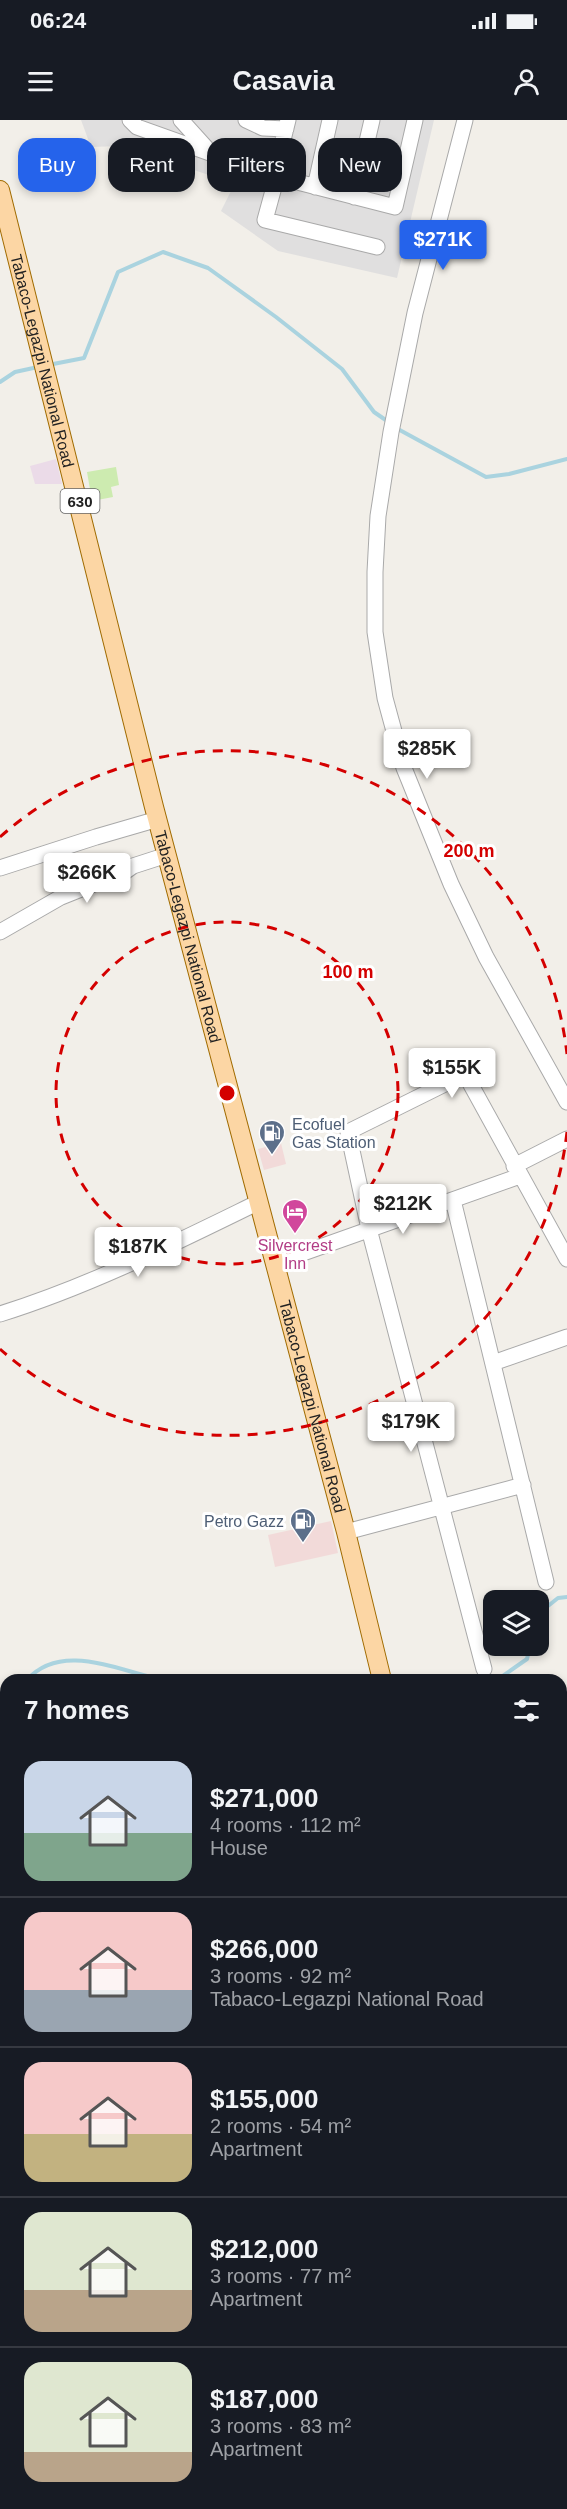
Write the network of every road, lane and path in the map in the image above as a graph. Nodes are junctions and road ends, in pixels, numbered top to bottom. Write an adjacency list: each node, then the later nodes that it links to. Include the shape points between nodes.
1 (130, 120): 10 (street, via 137,127)
2 (181, 120): 9 (street)
3 (246, 120): 8 (street, via 263,128)
4 (330, 120): 12 (street)
5 (372, 120): 15 (street)
6 (415, 120): 15 (street, via 395,207)
7 (465, 120): 21 (street, via 415,313 391,432 378,516 375,632 385,698 404,768 486,957)
8 (287, 124)
9 (207, 150)
10 (207, 152)
11 (306, 184): 12 (street)
12 (315, 186): 15 (street)
13 (0, 190): 17 (main road, Tabaco-Legazpi National Road / 630)
14 (272, 192): 16 (street, via 265,220)
15 (354, 197)
16 (377, 247)
17 (158, 819): 18 (main road, Tabaco-Legazpi National Road / 630); 19 (street)
18 (167, 855): 20 (street, via 61,897); 25 (main road, Tabaco-Legazpi National Road / 630)
19 (0, 868)
20 (0, 932)
21 (567, 1102)
22 (567, 1139): 23 (street)
23 (517, 1171): 24 (street); 26 (street, via 465,1074 348,1132); 27 (street)
24 (453, 1200): 26 (street); 31 (street)
25 (259, 1202): 28 (main road, Tabaco-Legazpi National Road / 630); 29 (street, via 162,1250)
26 (369, 1229): 28 (street); 33 (street)
27 (567, 1259)
28 (275, 1263): 34 (main road, Tabaco-Legazpi National Road / 630)
29 (0, 1314)
30 (567, 1337): 31 (street)
31 (493, 1363): 32 (street)
32 (523, 1485): 33 (street); 35 (street)
33 (442, 1507): 34 (street); 36 (street)
34 (346, 1532): 37 (main road, Tabaco-Legazpi National Road / 630)
35 (546, 1582)
36 (484, 1669)
37 (381, 1674)

